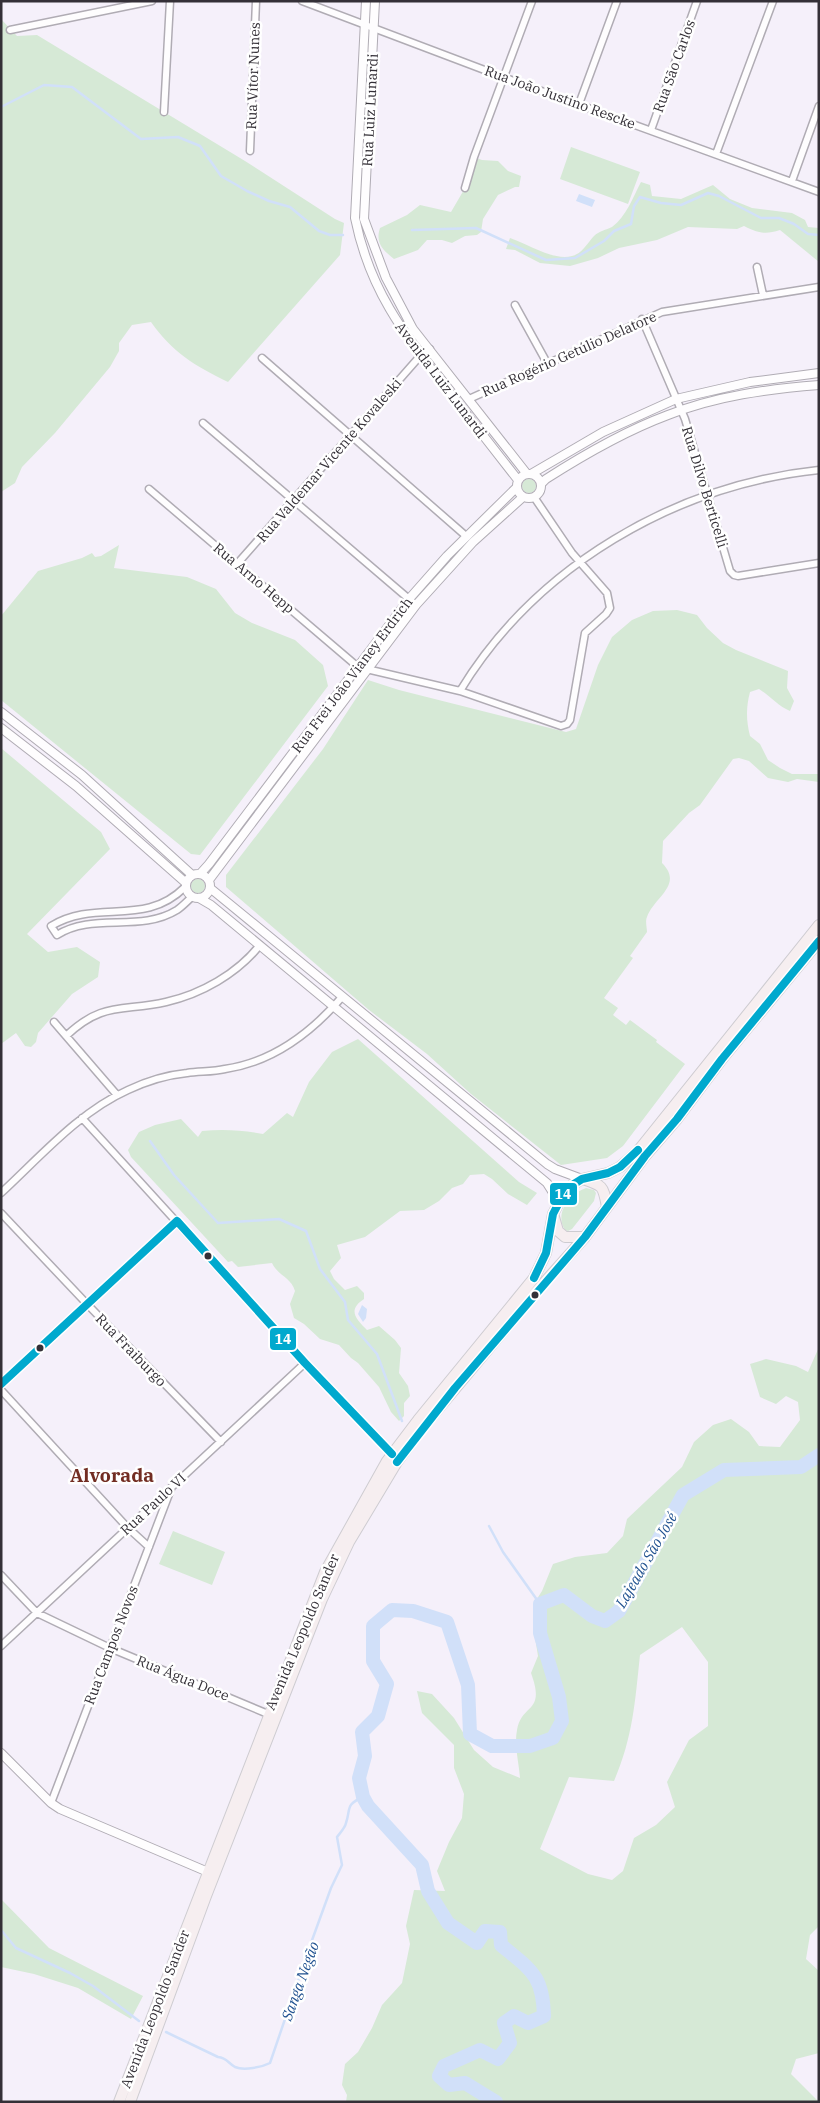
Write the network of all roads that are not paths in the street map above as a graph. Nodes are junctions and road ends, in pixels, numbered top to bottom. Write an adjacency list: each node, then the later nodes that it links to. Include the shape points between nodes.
1 (152, 1): 13 (street)
2 (170, 1): 17 (street)
3 (256, 1): 19 (street, Rua Vítor Nunes)
4 (302, 1): 11 (street, Rua João Justino Rescke)
5 (366, 1): 11 (street, Rua Luiz Lunardi)
6 (375, 1): 12 (street, Rua Luiz Lunardi)
7 (532, 1): 14 (street)
8 (617, 1): 15 (street)
9 (697, 1): 18 (street, Rua São Carlos)
10 (773, 1): 20 (street)
11 (365, 25): 12 (street, Rua João Justino Rescke); 24 (street, Rua Luiz Lunardi)
12 (374, 28): 14 (street, Rua João Justino Rescke); 25 (street, Rua Luiz Lunardi)
13 (10, 30)
14 (503, 77): 15 (street, Rua João Justino Rescke); 22 (street)
15 (579, 104): 18 (street, Rua João Justino Rescke)
16 (819, 106): 21 (street)
17 (164, 112)
18 (651, 130): 20 (street, Rua João Justino Rescke)
19 (250, 151)
20 (716, 154): 21 (street, Rua João Justino Rescke)
21 (792, 181): 23 (street, Rua João Justino Rescke)
22 (465, 188)
23 (819, 192)
24 (354, 218): 25 (street); 32 (street, Avenida Luiz Lunardi, via 376,283 404,335)
25 (364, 219): 31 (street, Avenida Luiz Lunardi, via 394,296)
26 (757, 267): 28 (street)
27 (819, 287): 28 (street, Rua Rogério Getúlio Delatore)
28 (763, 295): 30 (street, Rua Rogério Getúlio Delatore, via 676,309)
29 (515, 305): 34 (street)
30 (642, 319): 34 (street, Rua Rogério Getúlio Delatore); 38 (street, Rua Dilvo Berticelli)
31 (430, 349): 32 (street, Rua Valdemar Vicente Kovaleski); 37 (street, Avenida Luiz Lunardi)
32 (420, 355): 41 (street, Rua Valdemar Vicente Kovaleski); 44 (street, Avenida Luiz Lunardi)
33 (262, 358): 41 (street)
34 (547, 363): 37 (street, Rua Rogério Getúlio Delatore)
35 (819, 374): 38 (street, via 750,382)
36 (819, 385): 39 (street, via 752,393)
37 (469, 399): 43 (street, Avenida Luiz Lunardi)
38 (676, 399): 39 (street, Rua Dilvo Berticelli); 43 (street, via 603,432)
39 (681, 410): 45 (street, via 632,430); 47 (street, Rua Dilvo Berticelli)
40 (203, 422): 50 (street)
41 (350, 435): 50 (street, Rua Valdemar Vicente Kovaleski); 51 (street)
42 (819, 470): 47 (street, via 756,480)
43 (529, 474): 44 (street); 45 (street, via 538,477)
44 (518, 484): 48 (street); 51 (street, Rua Frei João Vianey Erdrich)
45 (541, 484): 49 (street, via 540,492)
46 (149, 489): 54 (street, Rua Arno Hepp)
47 (707, 494): 52 (street, via 641,523); 53 (street, Rua Dilvo Berticelli, via 734,575)
48 (523, 497): 49 (street); 56 (street, Rua Frei João Vianey Erdrich, via 473,542)
49 (534, 497): 52 (street)
50 (294, 500): 54 (street, Rua Valdemar Vicente Kovaleski); 55 (street)
51 (466, 536): 55 (street, Rua Frei João Vianey Erdrich)
52 (580, 562): 59 (street, via 514,620 485,653); 59 (street, via 607,593 610,608 584,633 568,724 561,726)
53 (819, 563)
54 (237, 564): 57 (street, Rua Arno Hepp)
55 (409, 599): 56 (street); 57 (street, Rua Frei João Vianey Erdrich)
56 (416, 604): 58 (street, Rua Frei João Vianey Erdrich)
57 (358, 667): 58 (street); 62 (street, Rua Frei João Vianey Erdrich, via 209,864)
58 (367, 670): 59 (street); 63 (street, Rua Frei João Vianey Erdrich)
59 (460, 691)
60 (1, 712): 62 (street, via 82,776)
61 (1, 728): 64 (street, via 76,786)
62 (196, 874): 63 (street); 64 (street, Rua Frei João Vianey Erdrich)
63 (209, 884): 65 (street, Rua Frei João Vianey Erdrich, via 206,895); 69 (street)
64 (186, 885): 65 (street); 65 (street, via 173,899 158,906 79,914 51,926 57,935 81,925 142,921 178,909)
65 (196, 897): 68 (street, via 211,905)
66 (819, 925): 75 (highway, Avenida Leopoldo Sander, via 638,1151 620,1167)
67 (819, 941): 78 (highway, Avenida Leopoldo Sander)
68 (260, 946): 70 (street); 72 (street, via 231,972 200,991 166,1002 105,1011 86,1019)
69 (342, 997): 70 (street); 75 (street, via 547,1164)
70 (334, 1006): 73 (street, via 294,1043 261,1060 226,1069 163,1077); 77 (street, via 547,1183)
71 (54, 1022): 72 (street)
72 (66, 1036): 73 (street)
73 (117, 1096): 74 (street)
74 (82, 1118): 76 (street); 81 (street)
75 (582, 1178): 77 (highway, Avenida Leopoldo Sander, via 566,1189); 78 (highway, via 601,1187)
76 (1, 1193)
77 (559, 1202): 80 (highway, Avenida Leopoldo Sander)
78 (607, 1207): 82 (highway, Avenida Leopoldo Sander)
79 (1, 1213): 83 (street, Rua Fraiburgo)
80 (553, 1214): 82 (highway, via 562,1235); 88 (highway, Avenida Leopoldo Sander, via 546,1253 534,1278)
81 (177, 1221): 83 (street); 84 (street)
82 (585, 1237): 101 (highway, Avenida Leopoldo Sander, via 419,1432 349,1542 318,1608)
83 (87, 1304): 85 (street); 87 (street, Rua Fraiburgo)
84 (305, 1362): 87 (street, Rua Paulo VI); 88 (street)
85 (1, 1384)
86 (1, 1390): 90 (street)
87 (221, 1442): 89 (street, Rua Paulo VI)
88 (392, 1454): 96 (highway, Avenida Leopoldo Sander, via 325,1572)
89 (172, 1487): 90 (street, Rua Paulo VI); 91 (street, Rua Campos Novos)
90 (127, 1528): 91 (street); 93 (street, Rua Paulo VI)
91 (148, 1547): 95 (street, Rua Campos Novos)
92 (1, 1575): 93 (street, Rua Água Doce)
93 (37, 1613): 94 (street, Rua Paulo VI); 95 (street, Rua Água Doce)
94 (1, 1646)
95 (110, 1648): 96 (street, Rua Água Doce); 98 (street, Rua Campos Novos)
96 (268, 1714): 99 (highway, Avenida Leopoldo Sander)
97 (1, 1753): 98 (street)
98 (51, 1802): 99 (street, via 76,1817)
99 (208, 1872): 100 (highway, Avenida Leopoldo Sander)
100 (119, 2102)
101 (130, 2102)

